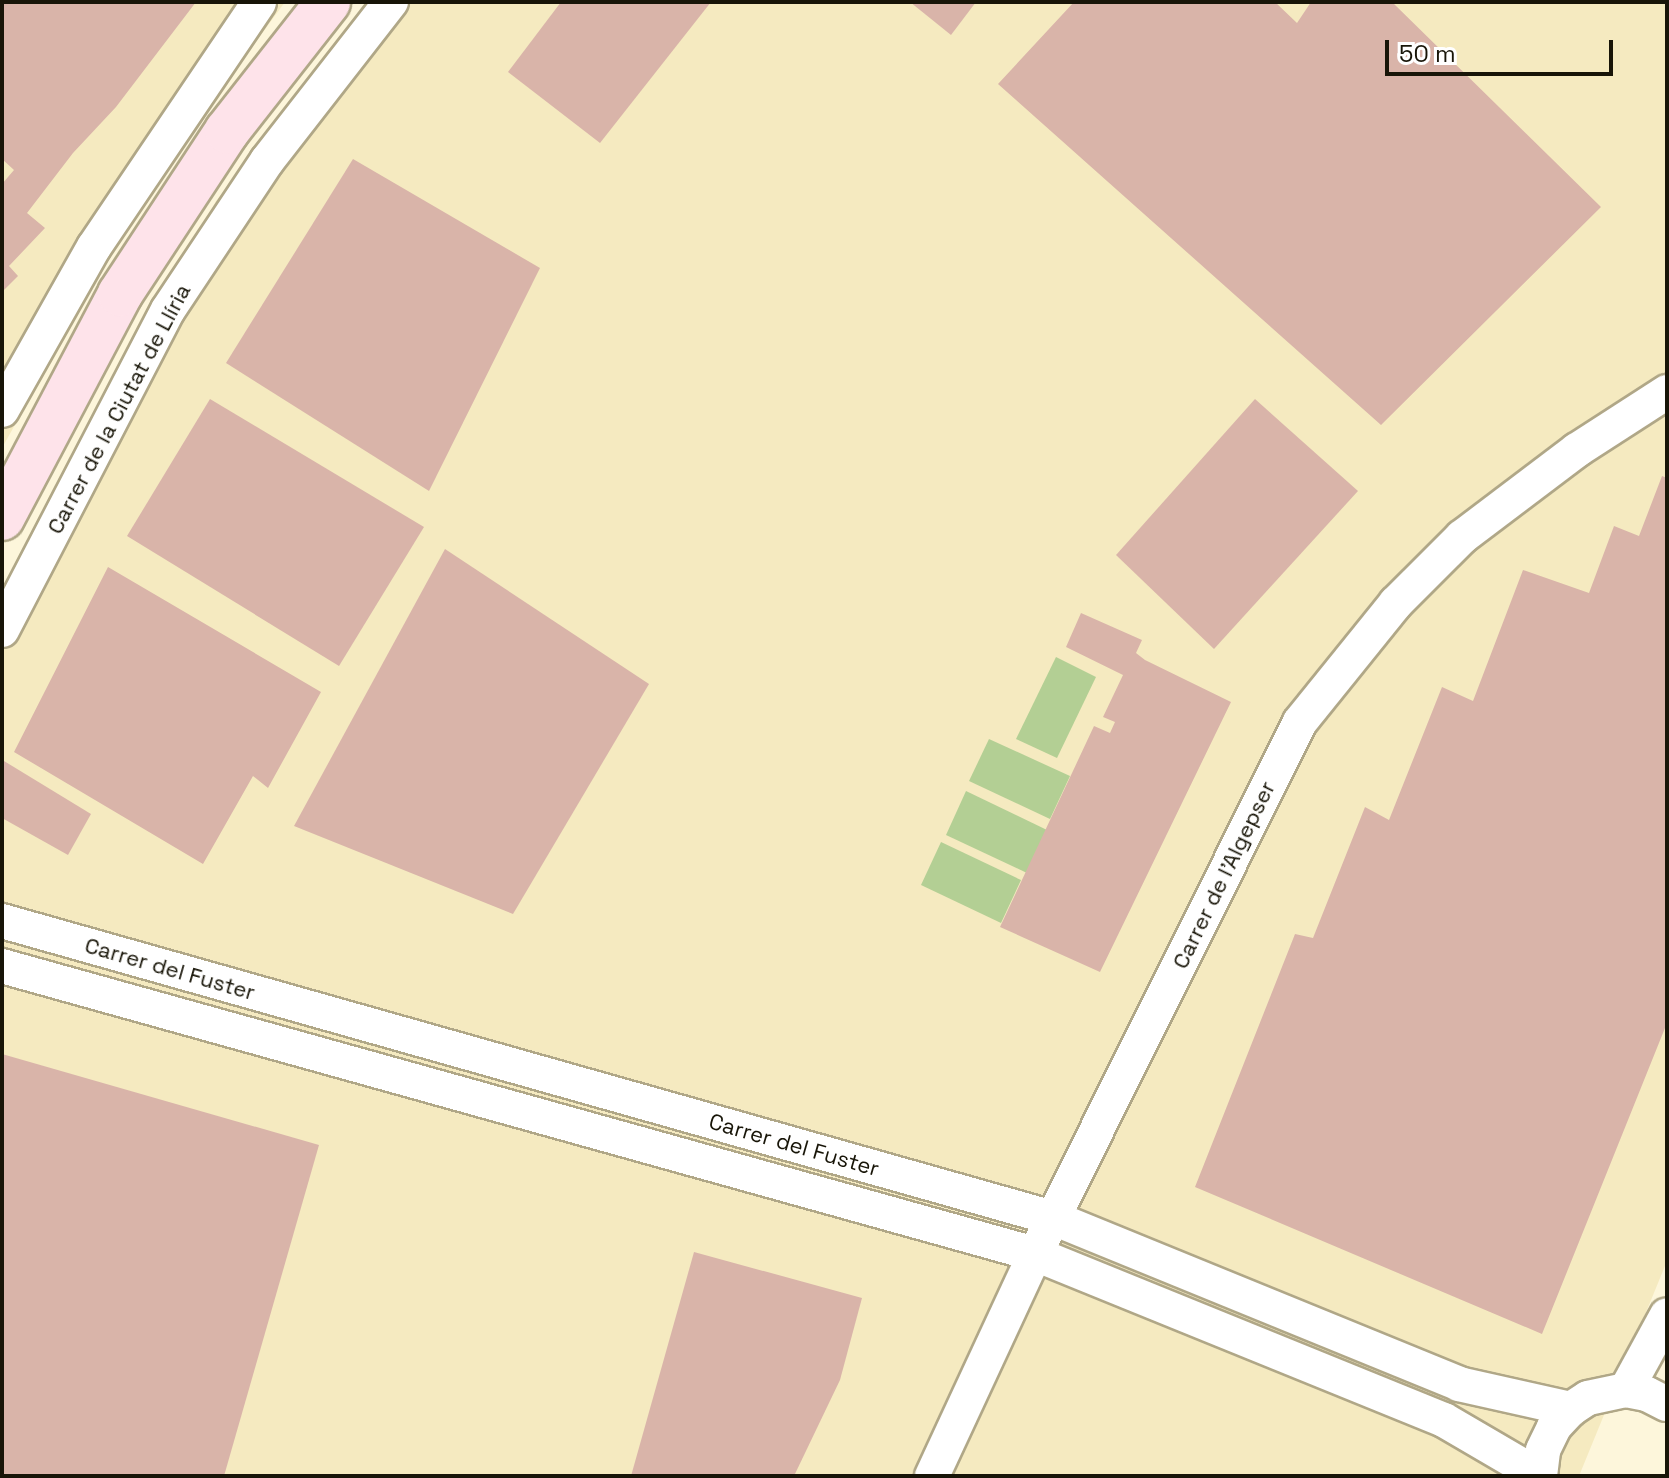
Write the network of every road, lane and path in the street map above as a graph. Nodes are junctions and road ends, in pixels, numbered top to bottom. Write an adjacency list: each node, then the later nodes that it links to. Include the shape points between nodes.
1 (259, 2): 5 (street, via 94,247)
2 (328, 2): 6 (street, via 227,131 120,294)
3 (391, 2): 7 (street, Carrer de la Ciutat de Llíria, via 267,161 168,310)
4 (1667, 392): 10 (street, Carrer de l'Algepser, via 1577,450 1462,537 1396,603 1300,722)
5 (2, 410)
6 (2, 518)
7 (2, 630)
8 (2, 921): 10 (street, Carrer del Fuster)
9 (2, 966): 11 (street, Carrer del Fuster)
10 (1053, 1218): 11 (street, Carrer de l'Algepser); 15 (street, Carrer del Fuster, via 1459,1384)
11 (1035, 1254): 16 (street, Carrer de l'Algepser); 17 (street, Carrer del Fuster, via 1444,1420)
12 (1667, 1315): 13 (street)
13 (1626, 1390): 14 (street); 15 (street, via 1606,1392)
14 (1667, 1404)
15 (1571, 1409): 17 (street, via 1543,1450)
16 (932, 1476)
17 (1540, 1476)

